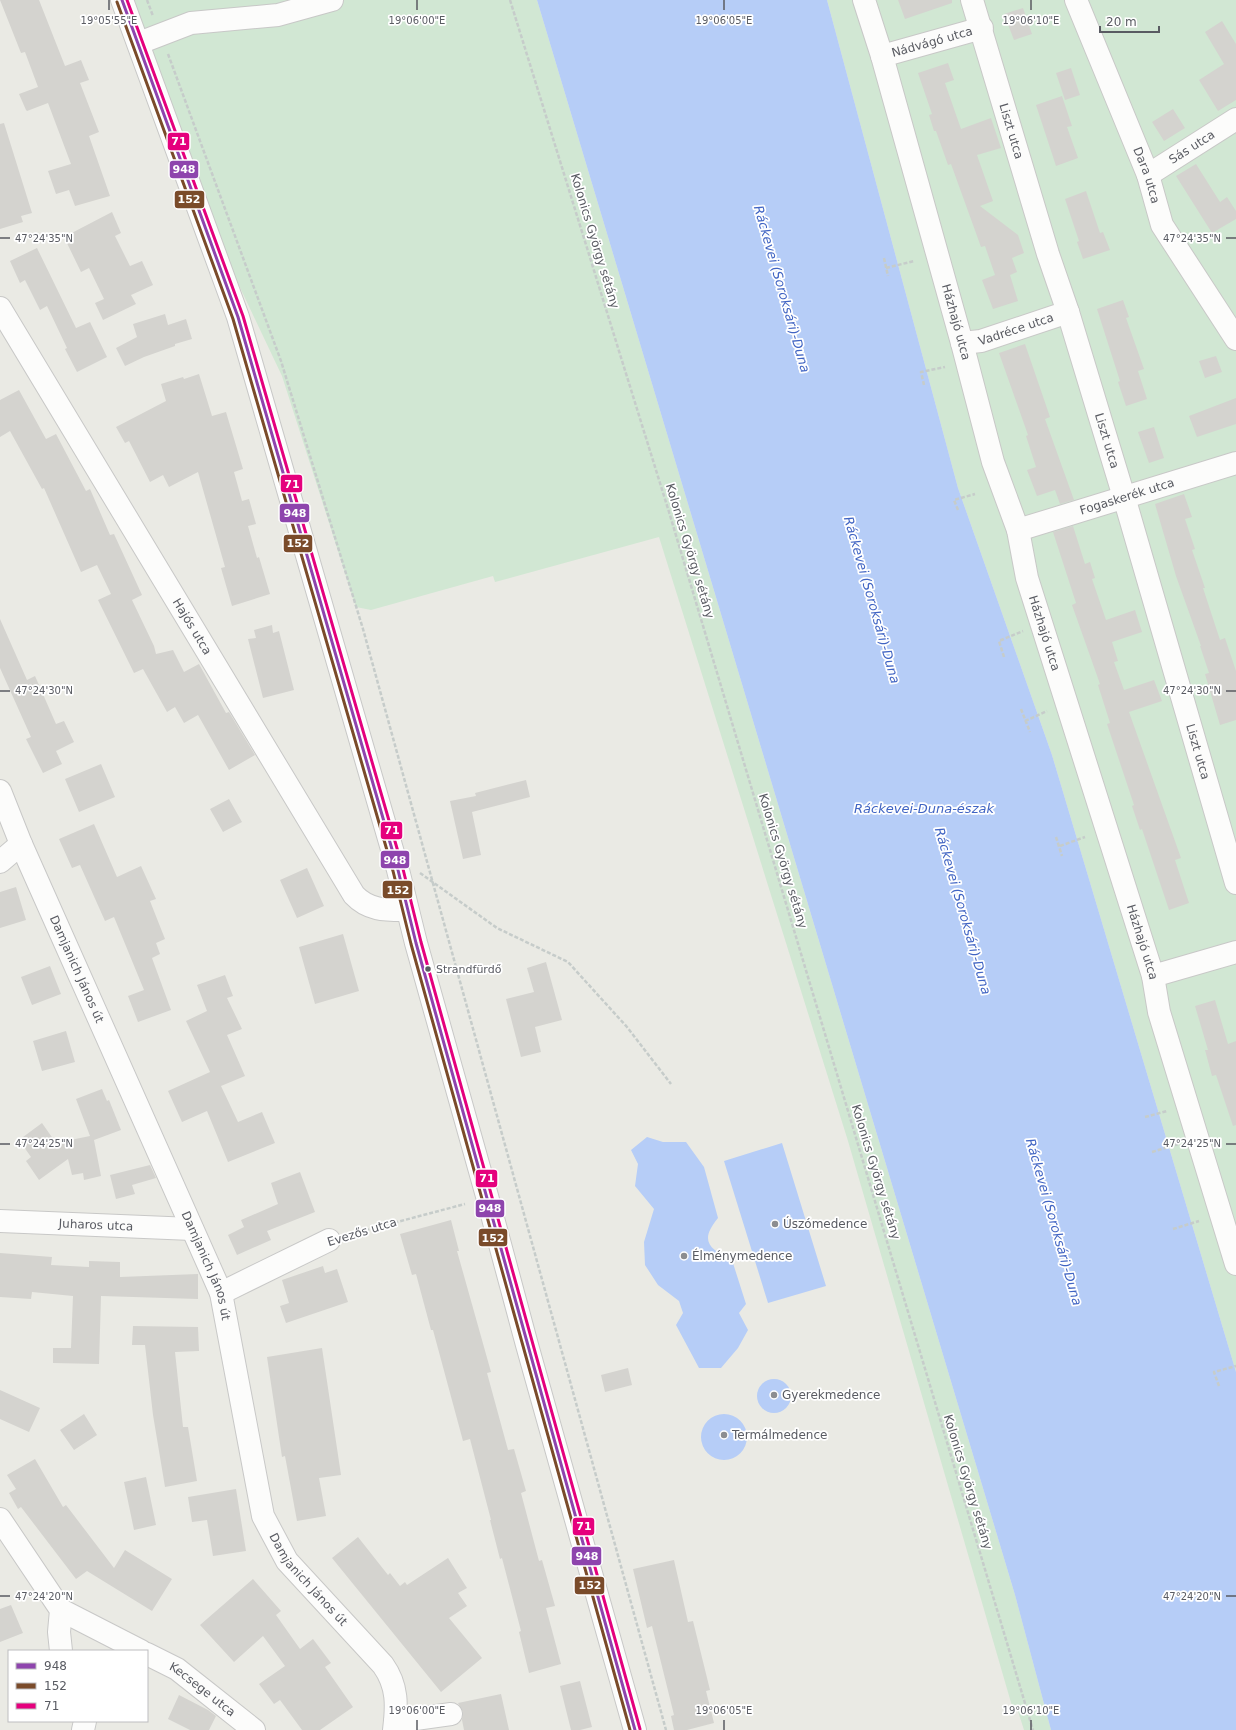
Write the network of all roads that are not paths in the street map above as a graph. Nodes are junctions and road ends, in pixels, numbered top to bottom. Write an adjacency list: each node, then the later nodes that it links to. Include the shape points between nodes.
1 (122, 0): 7 (street)
2 (332, 0): 7 (street, via 278,15 191,23)
3 (864, 0): 8 (street, Házhajó utca)
4 (972, 0): 6 (street, Liszt utca)
5 (1076, 0): 10 (street, Dara utca)
6 (982, 28): 8 (street, Nádvágó utca); 12 (street, Liszt utca, via 1048,254)
7 (139, 43): 22 (street, via 238,318 398,870)
8 (882, 56): 14 (street, Házhajó utca)
9 (1236, 119): 10 (street, Sás utca)
10 (1148, 175): 13 (street, Dara utca, via 1162,225)
11 (0, 308): 22 (street, Hajós utca, via 354,895 371,908)
12 (1068, 312): 14 (street, Vadréce utca, via 981,341); 16 (street, Liszt utca)
13 (1236, 340)
14 (962, 343): 17 (street, Házhajó utca, via 993,462)
15 (1236, 463): 16 (street, Fogaskerék utca)
16 (1124, 497): 17 (street, Fogaskerék utca); 21 (street, Liszt utca)
17 (1018, 530): 24 (street, Házhajó utca, via 1027,578)
18 (0, 791): 19 (street, Damjanich János út)
19 (21, 844): 20 (street); 26 (street, Damjanich János út)
20 (0, 862)
21 (1236, 883)
22 (407, 910): 38 (street)
23 (1236, 952): 24 (street)
24 (1153, 976): 28 (street, Házhajó utca, via 1159,1012)
25 (0, 1221): 26 (street, Juharos utca)
26 (192, 1229): 29 (street, Damjanich János út)
27 (329, 1240): 29 (street, Evezős utca)
28 (1236, 1264)
29 (221, 1293): 36 (street, Damjanich János út, via 263,1516 287,1560 391,1676 396,1703)
30 (0, 1519): 31 (street)
31 (61, 1610): 32 (street); 33 (street)
32 (61, 1650)
33 (139, 1650)
34 (148, 1654): 37 (street, Kecsege utca, via 177,1669)
35 (451, 1714): 36 (street)
36 (394, 1726)
37 (254, 1730)
38 (635, 1730)

